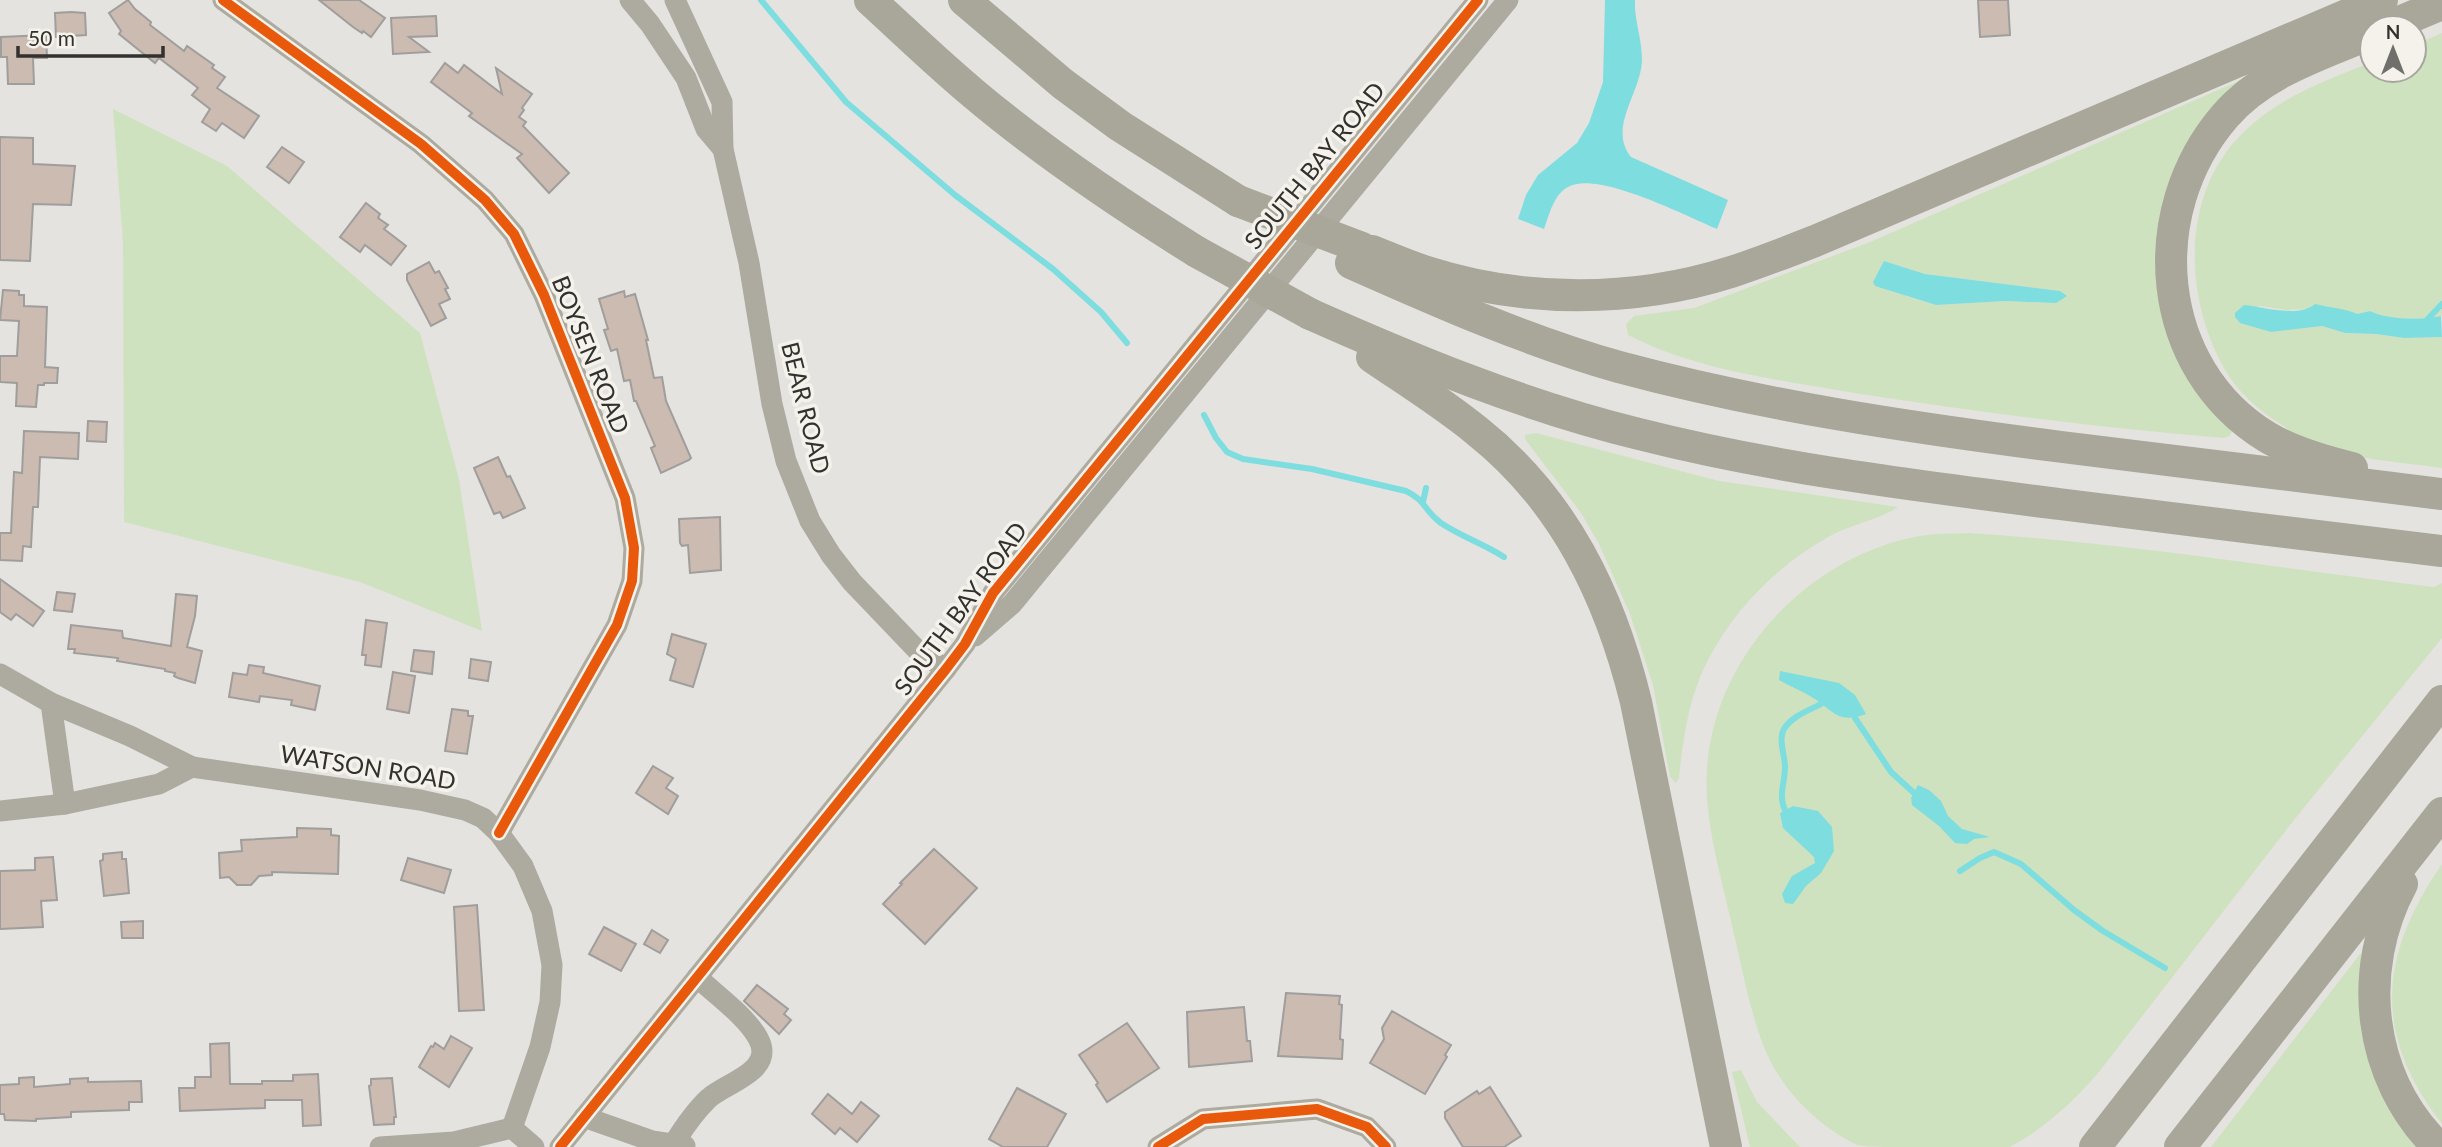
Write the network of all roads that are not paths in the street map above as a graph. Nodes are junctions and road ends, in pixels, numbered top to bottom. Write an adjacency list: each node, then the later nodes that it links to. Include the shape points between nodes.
1 (223, 0): 27 (street, BOYSEN ROAD, via 421,144 485,200 514,234 544,295 625,498 634,548 632,581 617,625)
2 (630, 0): 12 (street, BEAR ROAD, via 686,78 706,130)
3 (675, 0): 12 (street, BEAR ROAD, via 722,102)
4 (870, 0): 14 (highway, bridge, via 1029,138 1136,214)
5 (964, 0): 13 (highway, bridge, via 1072,91 1160,152 1238,201)
6 (1478, 0): 18 (street, SOUTH BAY ROAD, via 993,593)
7 (1507, 0): 18 (street, SOUTH BAY ROAD, via 1012,604)
8 (2382, 0): 13 (highway, via 1815,241 1697,281 1608,294 1520,292)
9 (2442, 4): 10 (highway)
10 (2418, 14)
11 (2358, 39): 15 (highway, via 2270,78 2226,115 2206,140 2183,185 2172,235 2176,309 2194,356 2224,401 2267,437 2334,463)
12 (723, 149): 19 (street, BEAR ROAD, via 749,263 772,404 786,461 810,521 852,582 918,651)
13 (1357, 256): 16 (highway, via 1483,320 1551,345 1753,399 1962,434)
14 (1310, 314): 17 (highway, via 1502,394 1708,450 1907,484); 37 (highway, via 1450,410 1504,454 1556,514 1597,584 1619,639 1636,702)
15 (2442, 488)
16 (2442, 494)
17 (2442, 551)
18 (965, 644): 19 (street, SOUTH BAY ROAD)
19 (946, 669): 28 (street, SOUTH BAY ROAD)
20 (0, 674): 22 (street, WATSON ROAD)
21 (2442, 701): 38 (highway)
22 (51, 703): 23 (street, WATSON ROAD); 24 (street)
23 (192, 767): 24 (street, via 159,785); 27 (street, WATSON ROAD, via 420,800 465,810)
24 (65, 804): 25 (street)
25 (0, 811)
26 (2441, 814): 39 (highway); 40 (highway, via 2389,911 2375,965 2373,998 2375,1026 2389,1073 2415,1120)
27 (499, 833): 30 (street, WATSON ROAD, via 523,866 542,911 552,965 540,1047)
28 (697, 977): 29 (street, SOUTH BAY ROAD); 31 (street, via 746,1022 758,1038 760,1057 757,1067 712,1096 690,1117)
29 (584, 1117): 31 (street); 34 (street, SOUTH BAY ROAD)
30 (512, 1128): 32 (street, via 454,1142); 33 (street)
31 (680, 1146)
32 (380, 1147)
33 (534, 1147)
34 (560, 1147)
35 (1158, 1147): 36 (street, via 1203,1119 1317,1109 1367,1128)
36 (1386, 1147)
37 (1726, 1147)
38 (2095, 1147)
39 (2180, 1147)
40 (2438, 1147)

